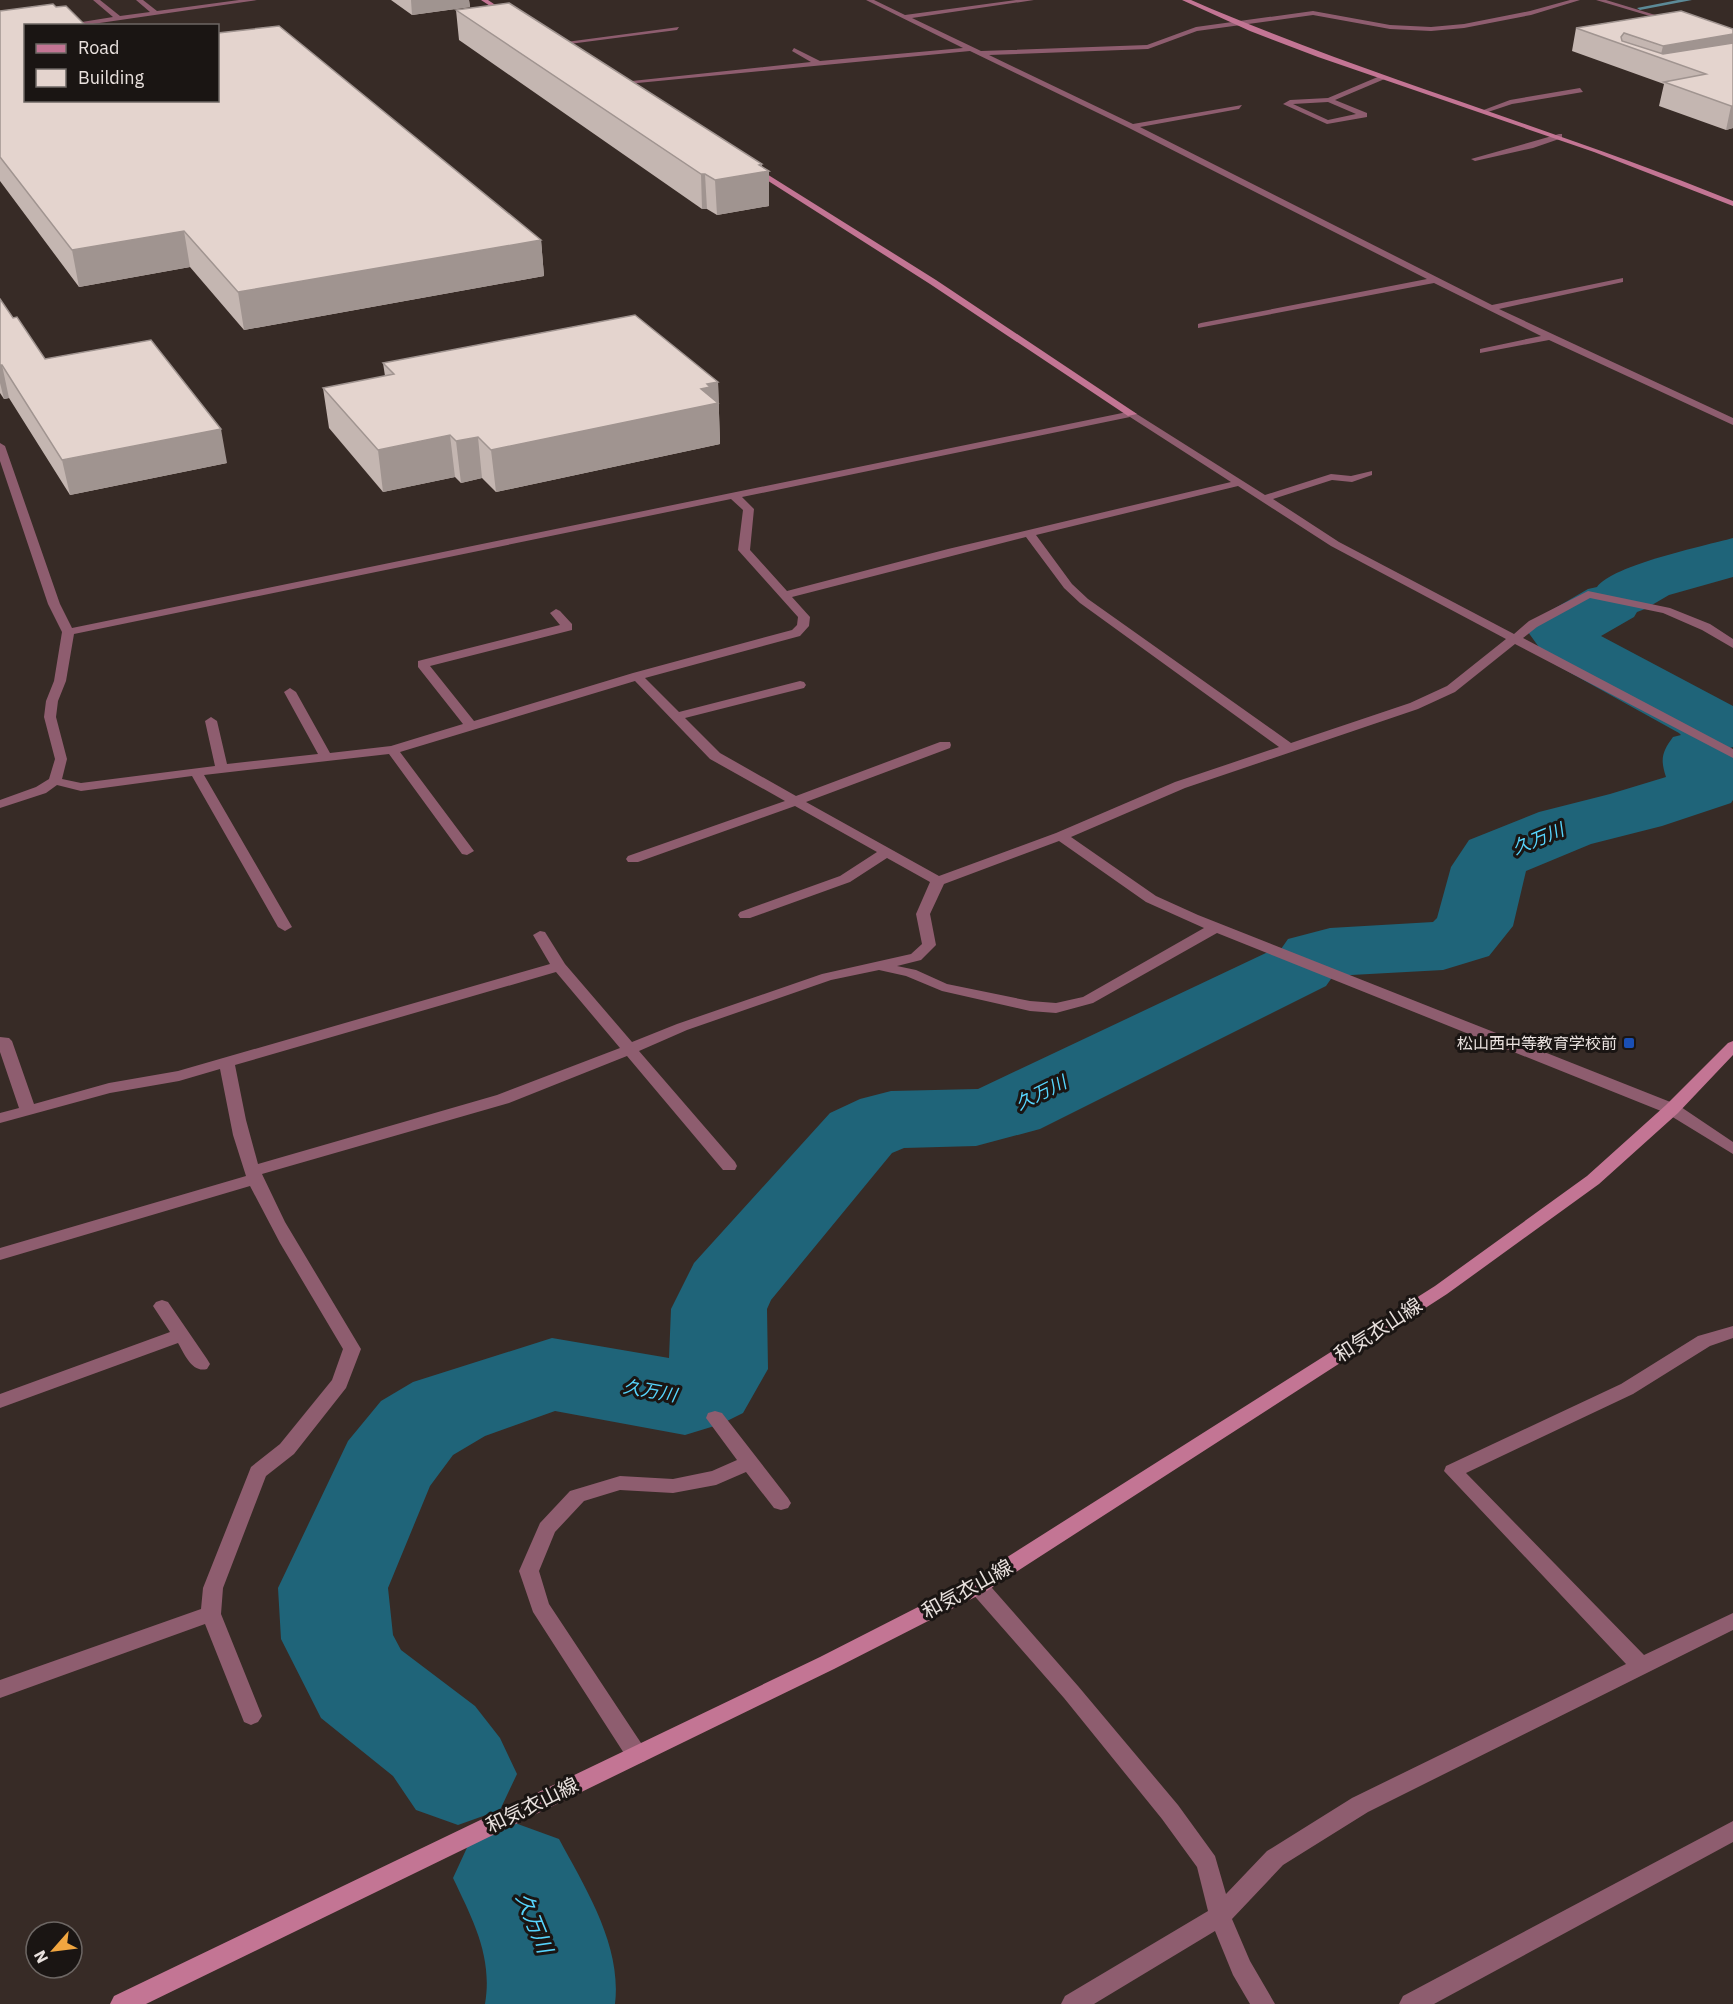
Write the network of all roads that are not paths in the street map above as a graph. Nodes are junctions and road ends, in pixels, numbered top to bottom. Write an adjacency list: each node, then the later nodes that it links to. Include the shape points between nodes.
1 (96, 0): 12 (street)
2 (139, 0): 10 (street)
3 (254, 0): 10 (street)
4 (484, 0): 13 (street)
5 (869, 0): 11 (street)
6 (1031, 0): 11 (street)
7 (1185, 0): 14 (street)
8 (1577, 0): 14 (street, via 1449,28 1390,27 1313,14)
9 (1599, 0): 16 (street)
10 (155, 13): 12 (street)
11 (903, 17): 20 (street)
12 (118, 18): 15 (street)
13 (514, 19)
14 (1235, 23): 23 (street, via 1196,29 1129,49); 26 (street)
15 (74, 24)
16 (1682, 24)
17 (677, 28): 19 (street)
18 (544, 38): 19 (street)
19 (554, 44): 21 (street)
20 (970, 49): 23 (street); 24 (street)
21 (563, 50)
22 (794, 50): 24 (street)
23 (979, 53): 35 (street)
24 (820, 64): 27 (street)
25 (608, 78): 27 (street)
26 (1383, 78): 32 (street); 34 (street)
27 (617, 83): 28 (street)
28 (627, 89)
29 (1580, 90): 30 (street)
30 (1562, 93): 31 (street); 34 (street, via 1510,102)
31 (1578, 99)
32 (1329, 100): 32 (street, via 1364,116 1327,122 1287,104)
33 (1239, 107): 35 (street)
34 (1485, 111): 36 (street)
35 (1132, 126): 40 (street)
36 (1559, 136): 38 (street); 39 (street)
37 (738, 158): 46 (street)
38 (1475, 159)
39 (1733, 204)
40 (1435, 280): 42 (street); 43 (street)
41 (1620, 280): 42 (street)
42 (1491, 308): 44 (street)
43 (1202, 326)
44 (1551, 337): 45 (street); 47 (street)
45 (1483, 351)
46 (1132, 414): 50 (street); 51 (street)
47 (1733, 422)
48 (0, 446): 56 (street, via 54,604)
49 (1368, 473): 52 (street, via 1352,479 1331,477)
50 (1239, 483): 52 (street); 53 (street)
51 (735, 497): 54 (street, via 749,509 744,550); 56 (street)
52 (1263, 499): 57 (street, via 1335,544)
53 (1029, 533): 54 (street); 66 (street, via 1068,586 1084,601)
54 (787, 595): 59 (street, via 804,617 803,626 796,633)
55 (556, 613): 64 (street, via 568,627 422,664)
56 (68, 632): 72 (street, via 50,717 61,759)
57 (1514, 638): 58 (street, via 1588,594 1666,610); 66 (street, via 1450,689 1414,706); 68 (street)
58 (1733, 644)
59 (637, 676): 62 (street); 64 (street)
60 (800, 685): 62 (street)
61 (290, 692): 69 (street)
62 (676, 716): 73 (street, via 715,756)
63 (211, 721): 70 (street)
64 (471, 726): 67 (street)
65 (945, 745): 73 (street)
66 (1290, 749): 75 (street, via 1180,785)
67 (393, 750): 69 (street); 76 (street)
68 (1733, 754)
69 (326, 757): 70 (street)
70 (222, 769): 71 (street)
71 (196, 772): 72 (street, via 81,787); 81 (street)
72 (55, 781): 74 (street)
73 (796, 801): 77 (street); 78 (street)
74 (0, 804)
75 (1060, 836): 79 (street); 82 (street, via 1151,899)
76 (467, 851)
77 (887, 852): 79 (street); 80 (street, via 845,879)
78 (633, 859)
79 (938, 881): 85 (street, via 923,914 929,945 916,957)
80 (745, 915)
81 (285, 927)
82 (1216, 927): 85 (street, via 1088,1000 1056,1008 942,987); 90 (street)
83 (540, 935): 84 (street)
84 (559, 966): 88 (street); 89 (street)
85 (881, 966): 88 (street, via 787,990)
86 (4, 1041): 91 (street)
87 (1733, 1046): 90 (street, 和気衣山線)
88 (629, 1048): 94 (street); 95 (street, via 503,1099)
89 (227, 1062): 91 (street); 95 (street)
90 (1672, 1109): 93 (street); 105 (street, 和気衣山線, via 1593,1180 1441,1290)
91 (28, 1110): 92 (street)
92 (0, 1118)
93 (1733, 1149)
94 (729, 1166)
95 (254, 1175): 96 (street); 106 (street, via 352,1349 340,1383 287,1449 258,1472 213,1588)
96 (0, 1254)
97 (162, 1306): 99 (street)
98 (1733, 1332): 108 (street, via 1704,1341 1627,1389 1453,1471)
99 (181, 1335): 100 (street); 101 (street)
100 (201, 1364)
101 (0, 1401)
102 (715, 1418): 103 (street)
103 (749, 1462): 104 (street); 111 (street, via 716,1479 673,1486 620,1483 577,1496 547,1528 529,1571 540,1606)
104 (781, 1503)
105 (978, 1586): 111 (street, 和気衣山線); 113 (street, via 1170,1812 1207,1863)
106 (211, 1614): 109 (street); 110 (street)
107 (1733, 1621): 108 (street)
108 (1641, 1666): 113 (street, via 1360,1805 1275,1858)
109 (0, 1689)
110 (251, 1716)
111 (637, 1755): 114 (street, 和気衣山線)
112 (1733, 1831): 117 (street)
113 (1220, 1916): 115 (street); 116 (street, via 1241,1967)
114 (122, 2004)
115 (1073, 2004)
116 (1263, 2004)
117 (1411, 2004)

